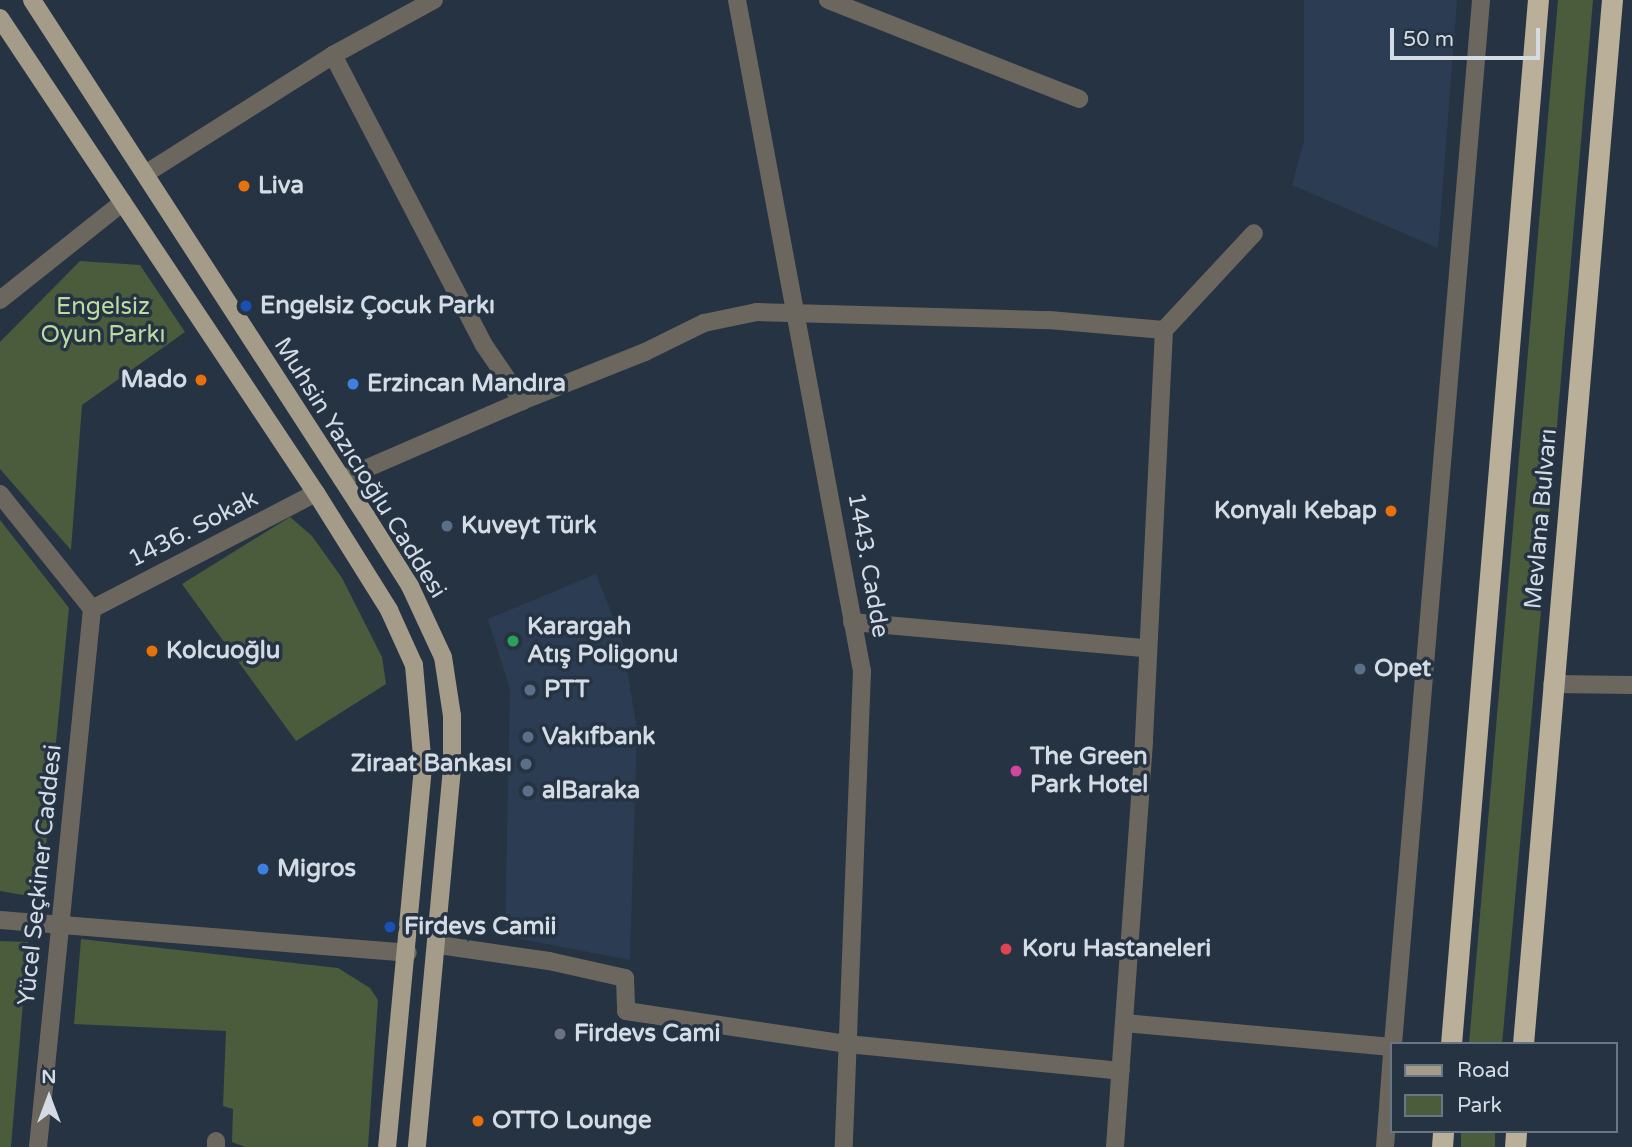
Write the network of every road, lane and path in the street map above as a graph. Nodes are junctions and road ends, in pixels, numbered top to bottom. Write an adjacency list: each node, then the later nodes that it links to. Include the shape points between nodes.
1 (32, 0): 11 (main road, Muhsin Yazıcıoğlu Caddesi)
2 (434, 0): 9 (street)
3 (737, 0): 15 (street, 1443. Cadde)
4 (828, 0): 10 (street)
5 (1481, 0): 31 (street)
6 (1538, 0): 32 (highway, Mevlana Bulvarı)
7 (1612, 0): 24 (highway, Mevlana Bulvarı)
8 (0, 18): 12 (main road, Muhsin Yazıcıoğlu Caddesi)
9 (333, 55): 11 (street); 17 (street, via 484,345)
10 (1079, 99)
11 (145, 174): 18 (main road, Muhsin Yazıcıoğlu Caddesi)
12 (123, 202): 14 (street); 19 (main road, Muhsin Yazıcıoğlu Caddesi)
13 (1254, 233): 16 (street)
14 (0, 300)
15 (799, 313): 16 (street, via 1049,320); 17 (street, via 757,312 704,323); 22 (street, 1443. Cadde)
16 (1164, 330): 23 (street)
17 (523, 401): 18 (street)
18 (342, 479): 19 (main road); 28 (main road, Muhsin Yazıcıoğlu Caddesi, via 410,586 443,657 452,716 452,768)
19 (316, 493): 21 (street, 1436. Sokak); 29 (main road, Muhsin Yazıcıoğlu Caddesi, via 389,610 414,665 424,767)
20 (0, 494): 21 (street)
21 (92, 609): 27 (street, Yücel Seçkiner Caddesi)
22 (852, 622): 23 (street); 34 (street, 1443. Cadde, via 862,671)
23 (1146, 648): 30 (street, via 1144,742)
24 (1552, 684): 25 (street); 33 (highway, Mevlana Bulvarı)
25 (1632, 685)
26 (0, 919): 27 (street)
27 (58, 927): 29 (street); 38 (street, Yücel Seçkiner Caddesi)
28 (439, 945): 34 (street, via 625,978 626,1011); 40 (main road, Muhsin Yazıcıoğlu Caddesi)
29 (408, 953): 39 (main road, Muhsin Yazıcıoğlu Caddesi)
30 (1124, 1023): 35 (street); 36 (street)
31 (1393, 1042)
32 (1451, 1042)
33 (1523, 1042)
34 (848, 1044): 36 (street); 41 (street, 1443. Cadde)
35 (1390, 1045)
36 (1121, 1071): 42 (street)
37 (1390, 1080): 43 (street)
38 (38, 1147)
39 (387, 1147)
40 (417, 1147)
41 (844, 1147)
42 (1115, 1147)
43 (1385, 1147)

